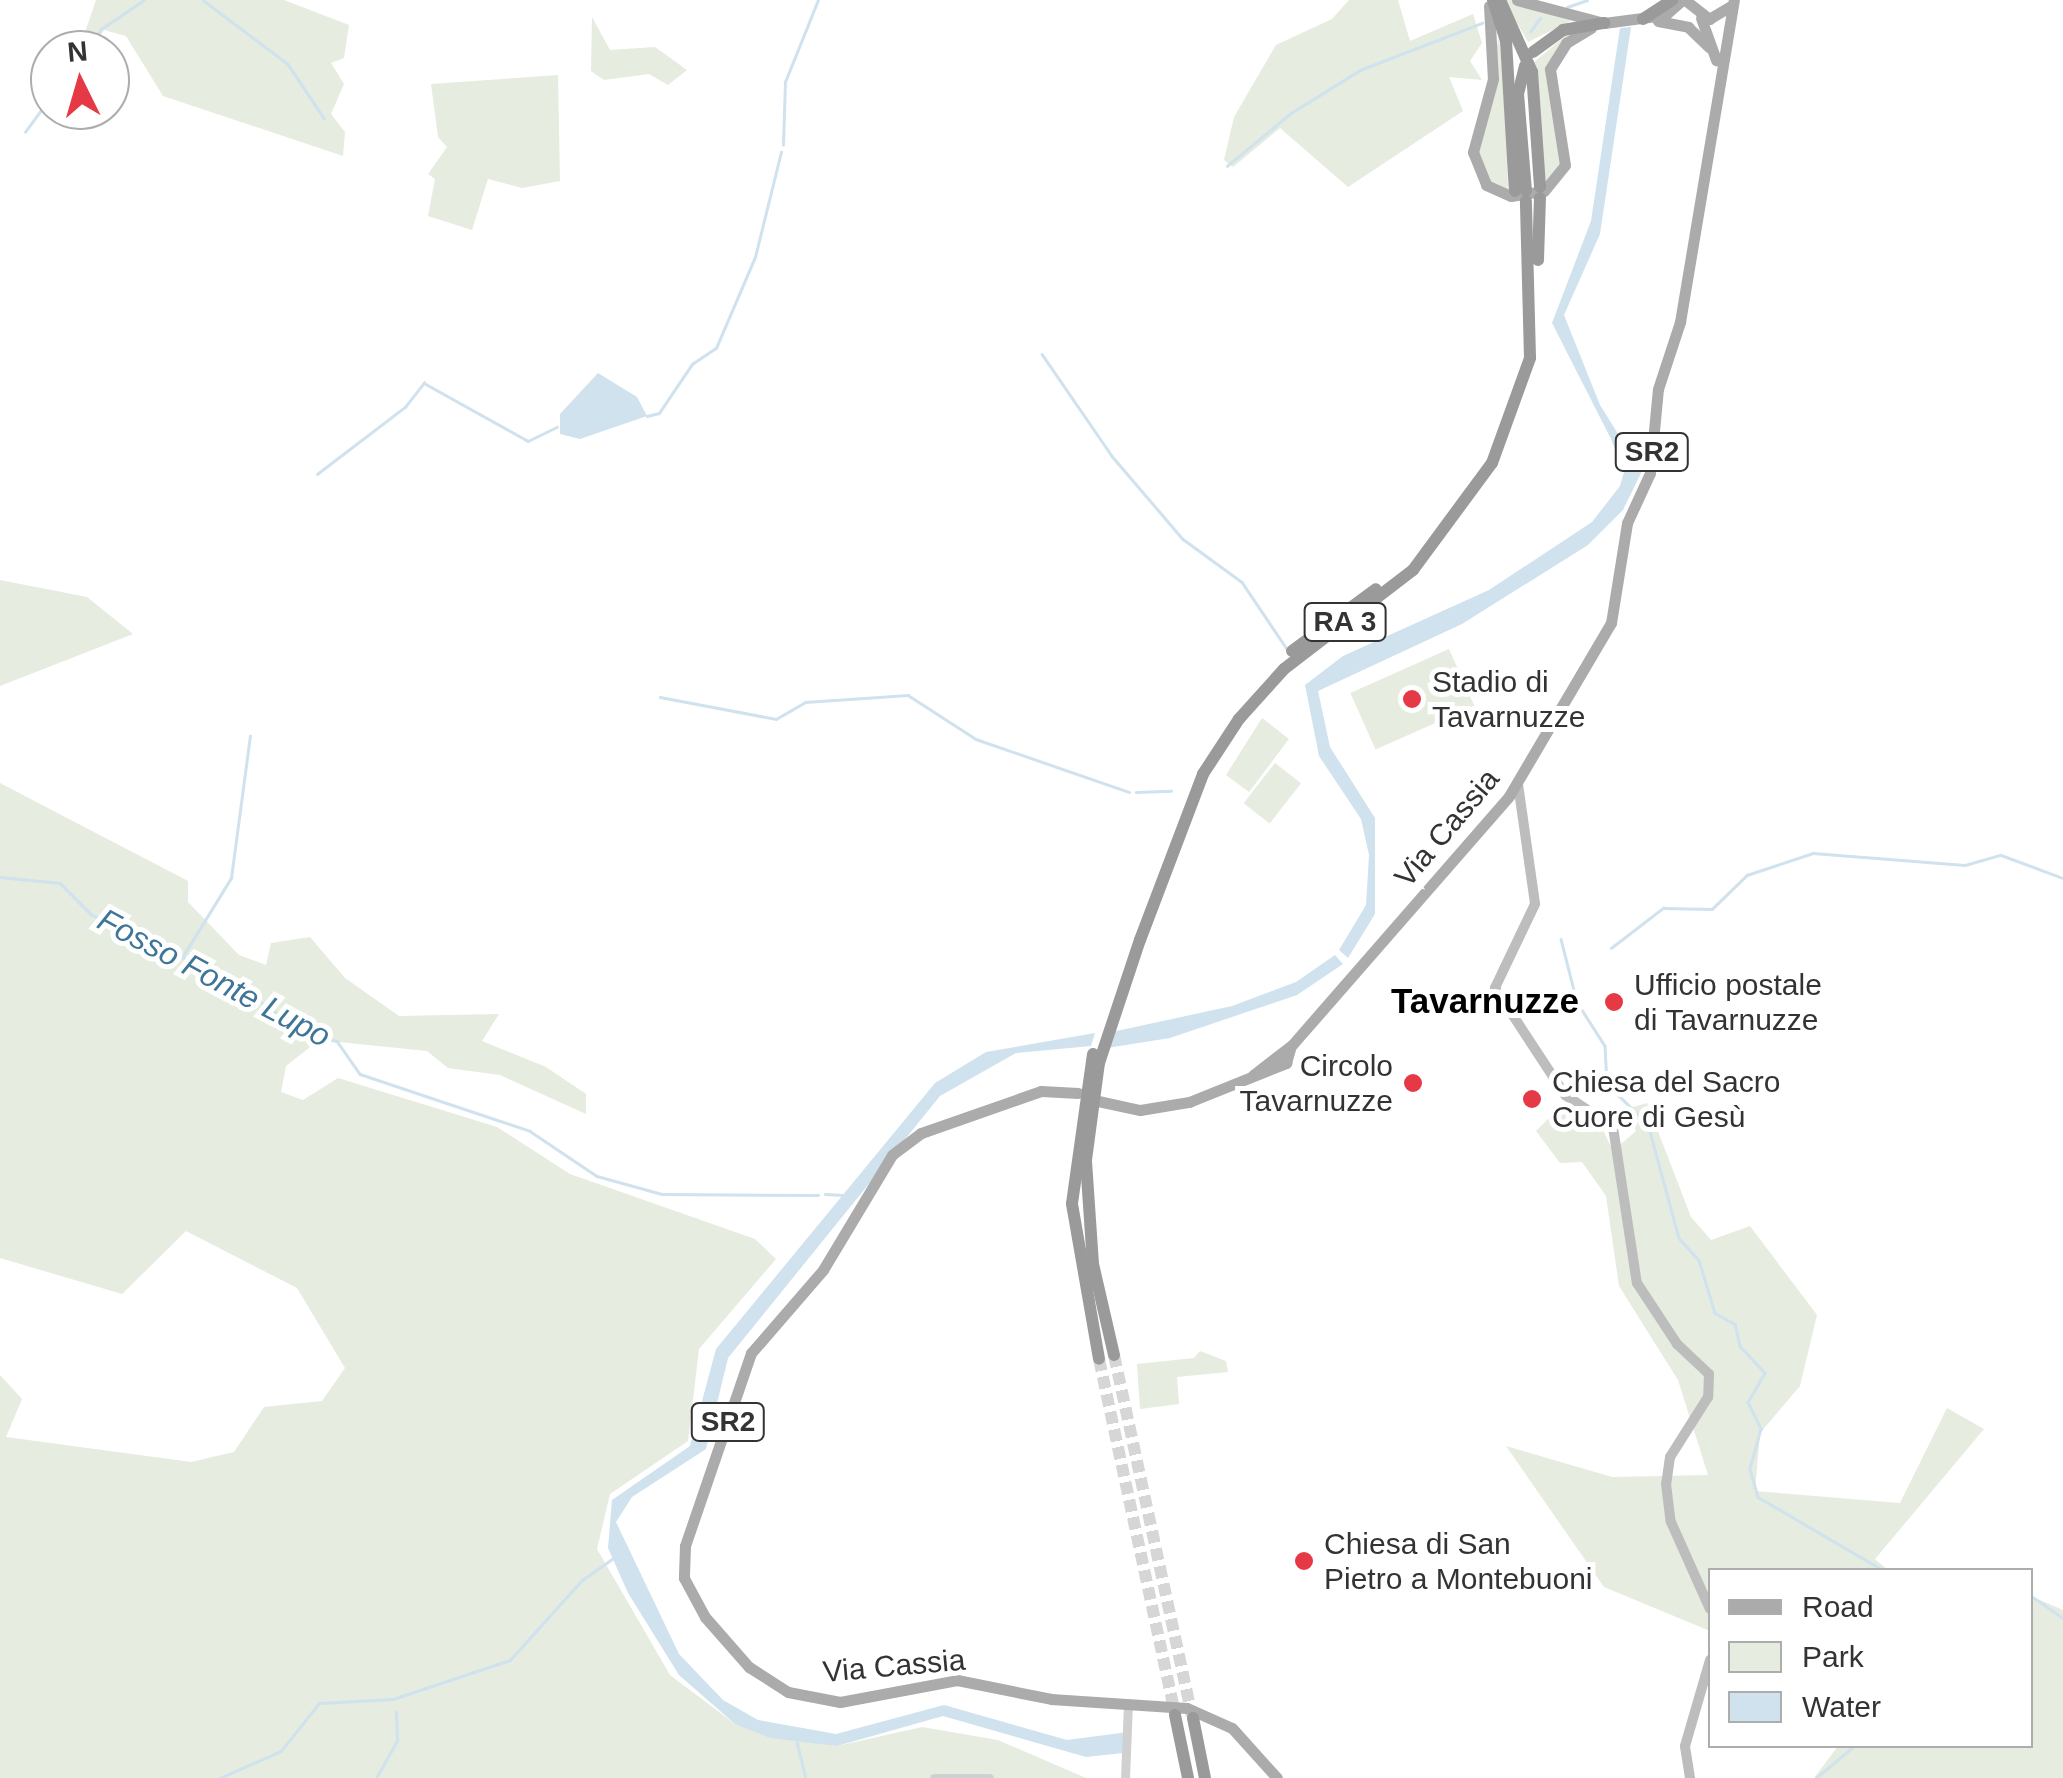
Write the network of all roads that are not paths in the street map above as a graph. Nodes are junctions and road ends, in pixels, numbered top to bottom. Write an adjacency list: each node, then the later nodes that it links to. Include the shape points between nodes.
1 (1490, 0): 13 (highway, via 1506,41); 13 (main road, via 1495,59 1473,152 1486,185)
2 (1500, 0): 10 (highway)
3 (1518, 0): 9 (main road)
4 (1672, 0): 8 (highway)
5 (1684, 0): 7 (main road, Via Cassia / SR2); 8 (main road)
6 (1734, 1): 7 (main road, Via Cassia / SR2, via 1718,18); 12 (main road, Via Cassia / SR2)
7 (1699, 17): 8 (main road); 11 (main road, Via Cassia / SR2)
8 (1650, 20): 9 (main road); 11 (main road, via 1698,33)
9 (1604, 23): 10 (highway, via 1563,30); 13 (main road, via 1566,43 1550,69 1550,100 1568,146)
10 (1529, 49): 13 (highway)
11 (1716, 60): 12 (main road, Via Cassia / SR2)
12 (1716, 96): 14 (main road, Via Cassia / SR2, via 1680,322 1660,381 1650,472 1625,531 1613,618)
13 (1527, 194): 17 (highway, RA 3, via 1532,302 1519,398 1474,496 1413,570 1284,669 1238,719 1203,774)
14 (1518, 784): 15 (main road, Via Cassia / SR2); 16 (main road)
15 (1507, 798): 16 (main road); 19 (main road, Via Cassia / SR2, via 1285,1055 1253,1075 1158,1109)
16 (1519, 815): 22 (main road, via 1535,899 1494,981 1565,1095 1613,1126 1637,1283 1677,1344 1709,1374 1708,1397 1670,1457 1666,1484 1671,1522)
17 (1104, 1029): 20 (highway, RA 3, via 1086,1160 1096,1280); 21 (highway, RA 3, via 1074,1159 1081,1284)
18 (1078, 1094): 24 (main road, Via Cassia / SR2, via 1029,1096 921,1133 892,1155 823,1270 750,1354 682,1567 716,1630 763,1679 788,1692 840,1702 957,1680 1051,1699)
19 (1098, 1100)
20 (1114, 1355)
21 (1099, 1359)
22 (1708, 1605)
23 (1708, 1667): 33 (main road, via 1686,1746)
24 (1128, 1703): 29 (street); 32 (main road, Via Cassia / SR2, via 1218,1718)
25 (1174, 1715): 30 (highway)
26 (1192, 1718): 31 (highway)
27 (934, 1778): 28 (street)
28 (988, 1778)
29 (1125, 1778)
30 (1188, 1778)
31 (1205, 1778)
32 (1277, 1778)
33 (1690, 1778)

